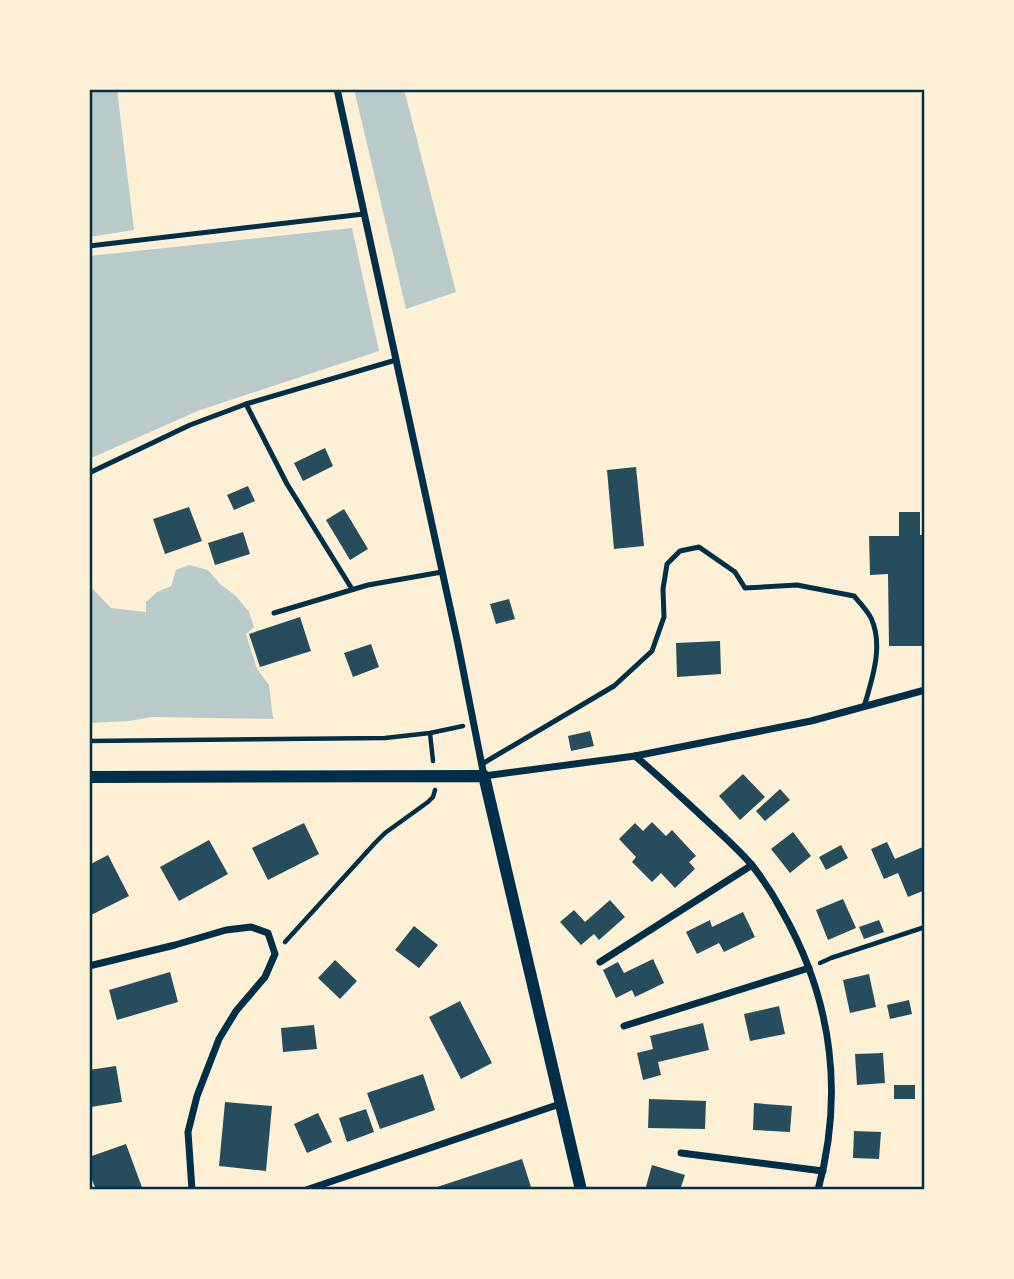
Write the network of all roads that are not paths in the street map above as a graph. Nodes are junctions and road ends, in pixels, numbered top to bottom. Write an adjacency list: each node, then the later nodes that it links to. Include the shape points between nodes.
1 (337, 89): 2 (street)
2 (364, 214): 3 (lane); 4 (street)
3 (89, 246)
4 (396, 360): 5 (lane); 7 (street)
5 (246, 404): 6 (lane); 8 (lane, via 286,484)
6 (89, 473)
7 (442, 572): 8 (lane); 13 (street)
8 (352, 589): 9 (lane)
9 (274, 613)
10 (925, 690): 11 (street)
11 (864, 707): 12 (street); 13 (lane, via 878,639 870,616 854,596 797,585 745,588 735,572 699,547 680,551 667,564 664,617 652,651 614,686)
12 (635, 756): 13 (street); 15 (street)
13 (483, 770): 14 (street, via 434,776); 20 (street)
14 (89, 777)
15 (752, 865): 16 (street); 18 (street, via 794,932)
16 (600, 962)
17 (89, 966): 23 (street, via 226,930 251,927 268,933 275,954 265,977 219,1039 197,1096 188,1132)
18 (809, 968): 19 (street); 22 (street, via 826,1025 831,1065 832,1119)
19 (624, 1026)
20 (560, 1104): 24 (street); 25 (street)
21 (681, 1153): 22 (street)
22 (824, 1171): 26 (street)
23 (192, 1190)
24 (306, 1190)
25 (581, 1190)
26 (818, 1190)

